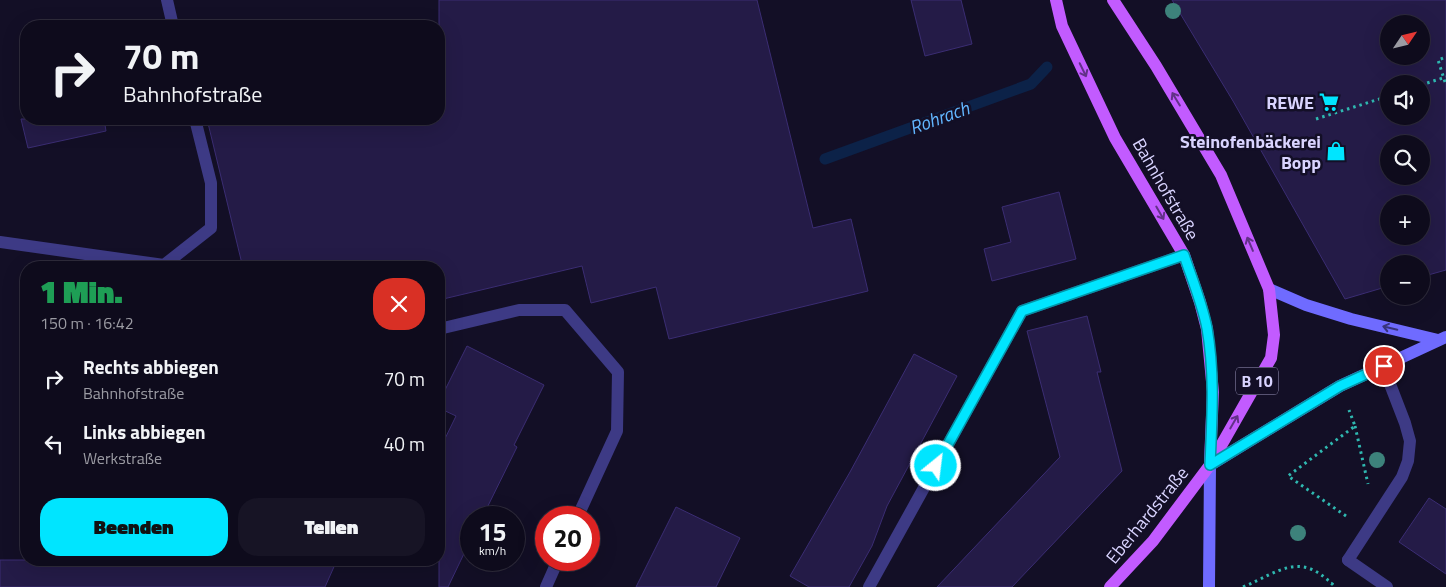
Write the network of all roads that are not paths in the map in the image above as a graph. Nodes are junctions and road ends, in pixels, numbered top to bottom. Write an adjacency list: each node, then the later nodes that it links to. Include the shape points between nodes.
1 (167, 0): 4 (street)
2 (1056, 0): 7 (main road, Bahnhofstraße / B 10, one-way to 7, via 1062,26 1116,138)
3 (1113, 0): 10 (main road, Bahnhofstraße / B 10, one-way to 3, via 1221,174)
4 (172, 20)
5 (196, 125): 9 (street, via 211,183 211,228)
6 (0, 242): 8 (street)
7 (1184, 255): 14 (main road, Bahnhofstraße / B 10, via 1207,329 1213,392); 18 (street, via 1022,311)
8 (131, 261)
9 (171, 261)
10 (1269, 288): 12 (street, one-way to 10, via 1351,319 1306,305); 14 (main road, Bahnhofstraße / B 10, one-way to 10, via 1271,358 1274,335)
11 (445, 328): 15 (street, via 520,310 565,310 618,372 617,431)
12 (1442, 338): 13 (street)
13 (1384, 366): 14 (street, via 1340,386); 21 (street, via 1410,441 1408,461 1402,478 1348,560)
14 (1210, 465): 19 (main road, Eberhardstraße / B 10, via 1153,541); 20 (street, Bahnhofstraße)
15 (583, 506)
16 (553, 571): 17 (street)
17 (546, 587)
18 (869, 587)
19 (1110, 587)
20 (1209, 587)
21 (1387, 587)

